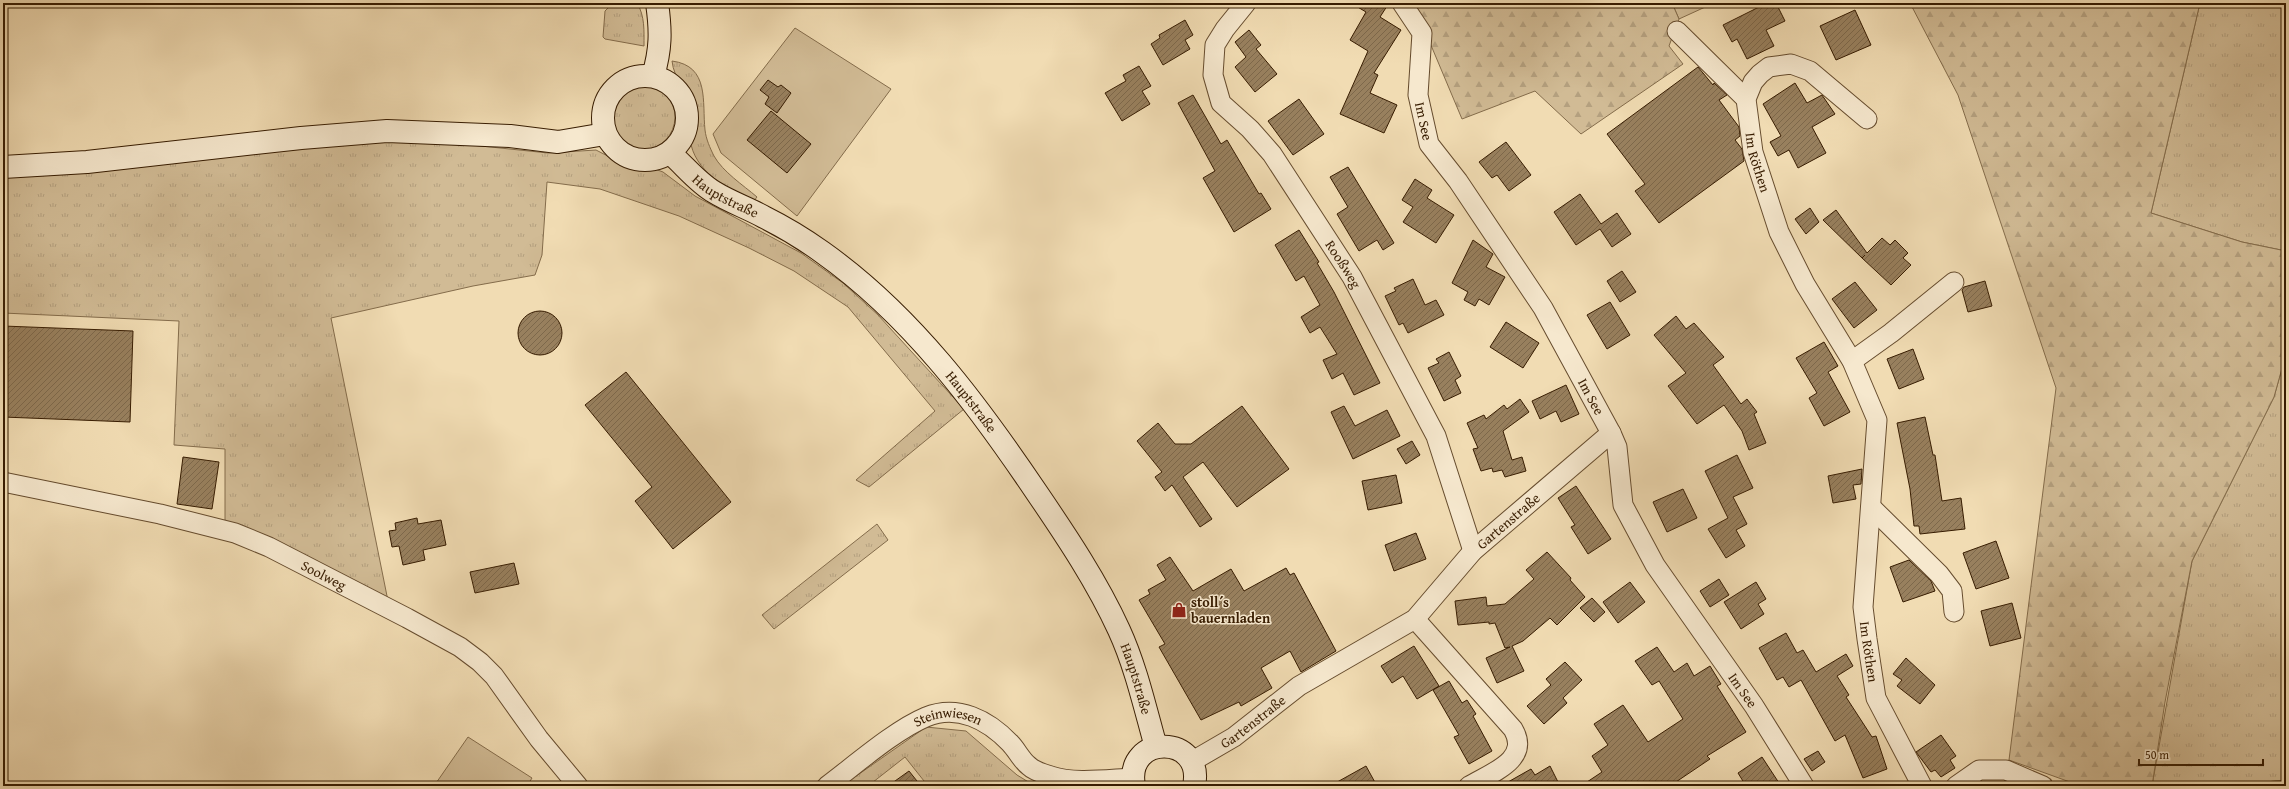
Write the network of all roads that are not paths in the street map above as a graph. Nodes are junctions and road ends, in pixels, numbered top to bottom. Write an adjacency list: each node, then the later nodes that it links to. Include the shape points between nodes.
1 (657, 3): 5 (main road, via 660,53)
2 (1246, 3): 16 (street, Rooßweg, via 1214,45 1213,75 1221,103 1250,129 1272,154 1352,277 1436,436)
3 (1402, 3): 13 (street, Im See, via 1422,33 1418,96 1429,144 1458,182 1543,308)
4 (1677, 31): 6 (street)
5 (653, 76): 8 (main road, via 634,78 616,87 608,97 603,110); 9 (main road, via 667,81 678,90 685,102 688,116 686,130 680,143)
6 (1746, 99): 7 (street, via 1753,82 1760,74 1769,67 1791,64 1810,71); 12 (street, Im Röthen, via 1753,152 1779,232 1805,284)
7 (1867, 119)
8 (605, 134): 9 (main road, via 613,147 634,159 647,161); 10 (main road, via 558,142 487,135 387,131 87,162)
9 (670, 153): 19 (main road, Hauptstraße, via 713,192 767,218 822,252 893,312 955,378 1062,529 1095,585 1119,630)
10 (3, 167)
11 (1954, 282): 12 (street)
12 (1852, 361): 15 (street, Im Röthen, via 1877,420)
13 (1611, 433): 16 (street, Gartenstraße); 26 (street, Im See, via 1617,447 1622,499 1626,512 1655,565 1754,706)
14 (3, 482): 22 (street, Soolweg, via 160,514 235,533 270,547 407,618 460,647 480,662 494,676 539,739)
15 (1871, 507): 17 (street, via 1939,574 1952,591); 27 (street, Im Röthen, via 1863,607 1876,698)
16 (1473, 551): 18 (street, Gartenstraße)
17 (1954, 612)
18 (1415, 618): 20 (street, Gartenstraße, via 1300,686 1234,737); 25 (street, via 1519,738 1519,748 1511,761)
19 (1156, 747): 20 (main road, via 1176,748); 21 (main road, via 1141,755 1136,762)
20 (1191, 762): 24 (main road)
21 (1133, 782): 23 (street, Steinwiesen, via 1067,780 1052,777 1029,766 1011,744 982,720 965,713 948,713 927,716 908,726)
22 (578, 786)
23 (827, 786)
24 (1194, 786)
25 (1469, 786)
26 (1804, 786)
27 (1922, 786)
28 (1956, 786): 29 (street, via 1979,770 2006,770)
29 (2043, 786)

